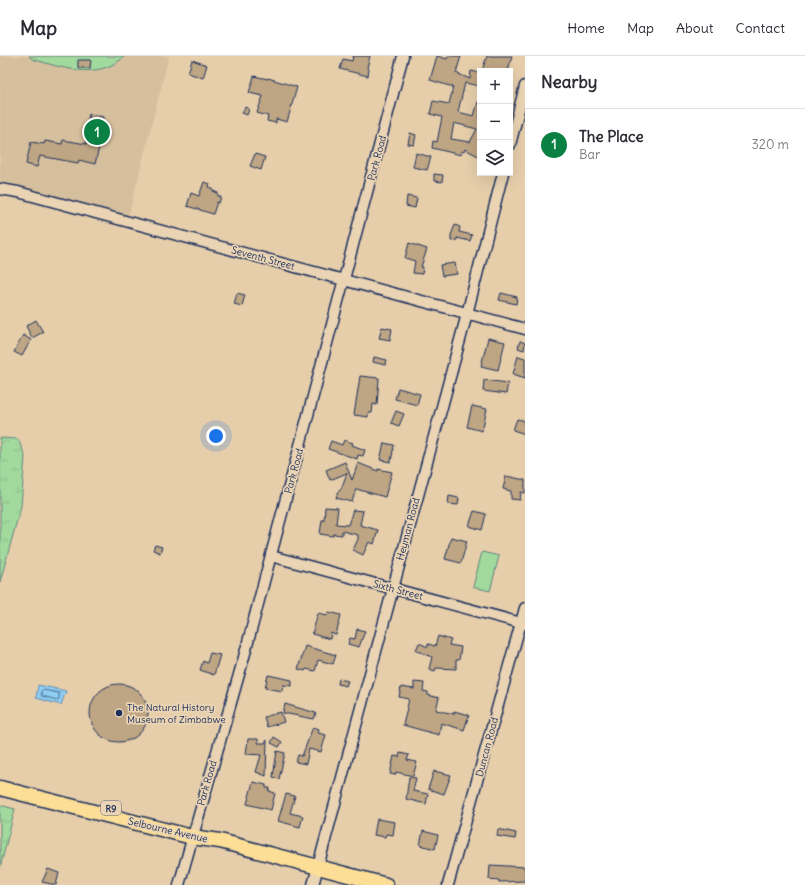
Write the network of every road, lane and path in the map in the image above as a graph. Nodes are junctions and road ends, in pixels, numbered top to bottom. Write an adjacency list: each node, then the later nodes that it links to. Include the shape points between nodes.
1 (403, 56): 6 (street, Park Road)
2 (525, 86): 3 (street)
3 (511, 140)
4 (502, 176): 7 (street, Heyman Road)
5 (0, 189): 6 (street, Seventh Street)
6 (344, 280): 7 (street, Seventh Street); 9 (street, Park Road)
7 (467, 314): 8 (street, Seventh Street); 10 (street, Heyman Road)
8 (525, 329)
9 (271, 556): 10 (street, Sixth Street); 15 (street, Park Road)
10 (392, 588): 12 (street, Sixth Street); 16 (street, Heyman Road)
11 (525, 608): 12 (street, Duncan Road)
12 (523, 624): 20 (street, Duncan Road)
13 (0, 779): 15 (highway, Selbourne Avenue / R9)
14 (0, 788): 15 (highway, Selbourne Avenue / R9)
15 (194, 833): 16 (highway, Selbourne Avenue / R9); 17 (street, Park Road)
16 (318, 866): 18 (street, Heyman Road); 19 (highway, Selbourne Avenue / R9)
17 (179, 885)
18 (312, 885)
19 (386, 885)
20 (448, 885)

